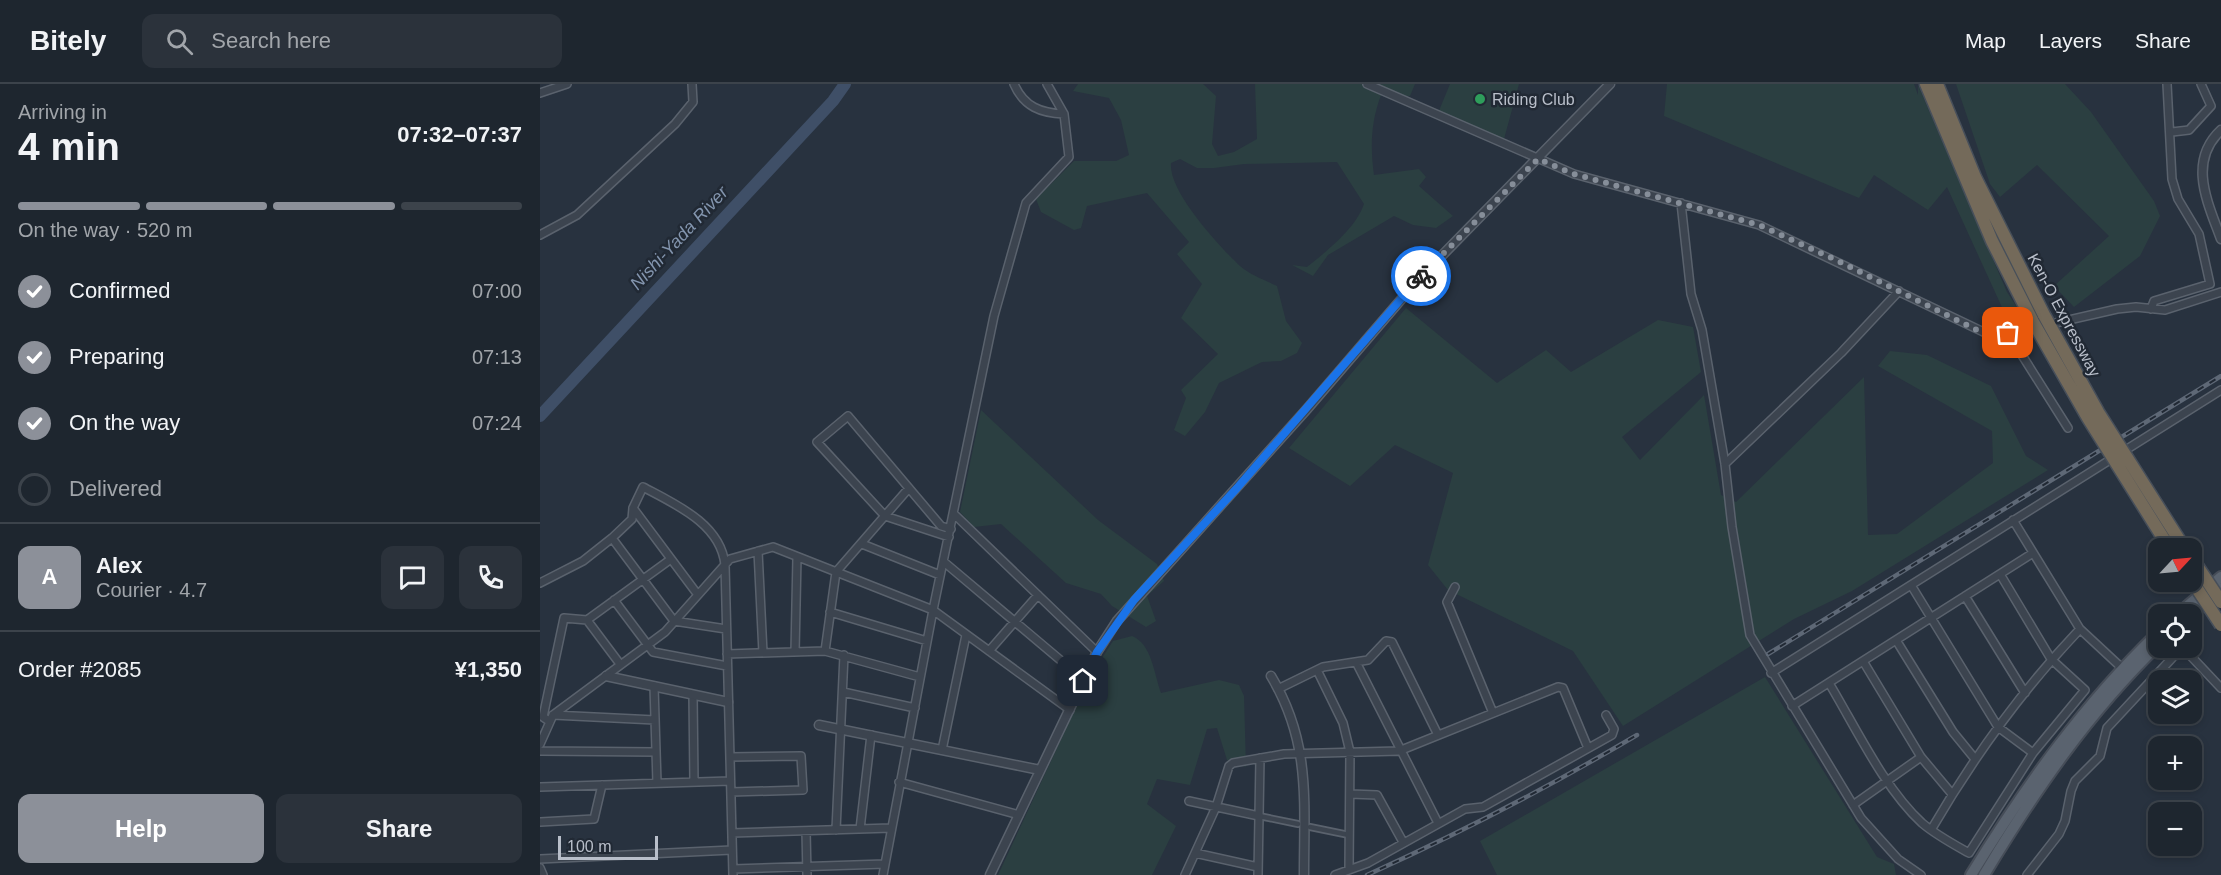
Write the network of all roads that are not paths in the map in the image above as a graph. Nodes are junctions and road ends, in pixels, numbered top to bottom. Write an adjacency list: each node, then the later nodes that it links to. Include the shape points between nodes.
1 (567, 84): 11 (street)
2 (692, 84): 17 (street, via 693,102 675,124 577,215)
3 (1014, 84): 12 (street, via 1021,97 1035,109)
4 (1047, 84): 12 (street)
5 (1367, 84): 15 (street)
6 (1610, 84): 15 (street)
7 (1926, 84): 22 (highway, Ken-O Expressway, via 1992,241)
8 (1936, 84): 22 (highway, Ken-O Expressway)
9 (2167, 84): 14 (street)
10 (2201, 84): 14 (street, via 2211,106 2189,130)
11 (540, 93)
12 (1064, 114): 29 (street, via 1069,157 1030,196 1018,227 994,316)
13 (2221, 130): 18 (street, via 2206,152 2201,175)
14 (2172, 132): 21 (street, via 2172,179 2178,199 2199,234 2210,284 2154,301)
15 (1538, 159): 16 (street, via 1574,174); 78 (street, via 1386,314 1299,418 1134,600)
16 (1681, 203): 19 (street, via 1759,225); 26 (street, via 1691,294 1702,330)
17 (540, 235)
18 (2221, 239)
19 (1899, 291): 23 (street, via 1994,337); 26 (street, via 1841,353)
20 (2221, 292): 21 (street, via 2177,307)
21 (2151, 309): 23 (street, via 2117,309)
22 (2038, 319): 34 (highway, Ken-O Expressway, bridge, via 2088,418); 35 (highway, Ken-O Expressway, bridge)
23 (2008, 333): 25 (street)
24 (2221, 390): 31 (street)
25 (2068, 428)
26 (1725, 464): 89 (street, via 1750,636)
27 (909, 488): 30 (street); 30 (street, via 848,416 817,442); 32 (street)
28 (633, 508): 33 (street, via 632,519); 40 (street); 42 (street, via 643,487 691,514 720,544)
29 (954, 514): 32 (street); 55 (street)
30 (885, 516): 32 (street); 36 (street)
31 (2013, 520): 38 (street); 50 (street)
32 (950, 533): 41 (street)
33 (612, 538): 48 (street); 49 (street, via 583,561)
34 (2163, 538)
35 (2178, 538)
36 (862, 544): 43 (street); 46 (street)
37 (758, 551): 39 (street, via 773,547); 42 (street, via 730,559); 79 (street)
38 (2033, 553): 45 (street); 69 (street)
39 (797, 557): 43 (street); 77 (street)
40 (671, 559): 48 (street); 54 (street)
41 (944, 562): 46 (street); 66 (street)
42 (725, 565): 54 (street); 68 (street)
43 (836, 572): 61 (street); 62 (street)
44 (2202, 573): 58 (highway, bridge)
45 (2000, 574): 56 (street); 83 (street)
46 (940, 575): 61 (street)
47 (2221, 577): 59 (main road)
48 (641, 580): 57 (street); 65 (street)
49 (540, 583)
50 (1911, 585): 63 (street); 89 (street)
51 (1455, 587): 106 (street, via 1447,602)
52 (2221, 589): 60 (main road)
53 (2199, 592): 67 (highway, bridge)
54 (698, 595): 65 (street)
55 (1038, 595): 66 (street); 78 (street)
56 (1965, 596): 63 (street); 100 (street)
57 (614, 600): 64 (street); 74 (street)
58 (2221, 602)
59 (2190, 604)
60 (2202, 605)
61 (933, 610): 70 (street); 72 (street)
62 (830, 612): 72 (street); 75 (street)
63 (1931, 618): 71 (street); 111 (street)
64 (587, 620): 86 (street); 108 (street, via 564,618)
65 (674, 621): 68 (street); 74 (street)
66 (1015, 622): 76 (street); 94 (street)
67 (2221, 625)
68 (726, 629): 80 (street)
69 (2080, 629): 83 (street); 88 (street)
70 (966, 635): 76 (street); 118 (street)
71 (1896, 640): 84 (street); 128 (street, via 1953,732)
72 (927, 641): 93 (street)
73 (2148, 643): 88 (main road)
74 (647, 645): 86 (street); 87 (street, via 653,652)
75 (825, 651): 77 (street); 81 (street)
76 (989, 651): 105 (street)
77 (795, 652): 79 (street)
78 (1097, 652): 94 (street)
79 (763, 653): 80 (street)
80 (727, 654): 87 (street)
81 (844, 655): 93 (street); 99 (street)
82 (2148, 656): 174 (main road, via 2060,756)
83 (2051, 659): 100 (street); 124 (street, via 2085,690)
84 (1863, 661): 95 (street); 126 (street)
85 (1356, 662): 98 (street, via 1323,667); 114 (street, via 1368,660 1386,641 1392,642); 120 (street)
86 (620, 664): 91 (street)
87 (727, 666): 102 (street)
88 (2122, 669): 173 (main road, via 2032,780)
89 (1771, 673): 103 (street)
90 (1319, 674): 122 (street, via 1343,723)
91 (606, 676): 96 (street); 108 (street)
92 (1271, 676): 98 (street)
93 (921, 677): 104 (street)
94 (1083, 681): 105 (street)
95 (1829, 683): 103 (street); 131 (street)
96 (654, 686): 101 (street); 109 (street)
97 (2221, 688): 175 (street, via 2187,652 2174,656 2107,728 2100,756 2075,781 2059,834)
98 (1278, 689): 123 (street, via 1291,715)
99 (843, 692): 104 (street); 112 (street)
100 (2025, 693): 111 (street)
101 (693, 695): 102 (street); 132 (street)
102 (728, 702): 125 (street)
103 (1792, 706): 141 (street)
104 (915, 708): 115 (street)
105 (1070, 710): 129 (street)
106 (1493, 713): 114 (street); 117 (street, via 1563,688)
107 (1606, 715): 117 (street, via 1614,729 1612,735)
108 (546, 717): 109 (street); 116 (street)
109 (655, 720): 121 (street)
110 (819, 726): 112 (street)
111 (1998, 727): 124 (street); 128 (street)
112 (839, 730): 113 (street); 151 (street)
113 (871, 735): 115 (street); 150 (street)
114 (1438, 735): 120 (street)
115 (908, 743): 118 (street); 133 (street)
116 (540, 744)
117 (1588, 748): 146 (street, via 1483,807 1465,809)
118 (942, 750): 129 (street)
119 (540, 751): 121 (street)
120 (1399, 751): 122 (street); 146 (street)
121 (656, 752): 134 (street)
122 (1350, 752): 123 (street); 138 (street)
123 (1302, 753): 127 (street); 170 (street)
124 (2033, 753): 152 (street, via 1969,853)
125 (730, 757): 130 (street); 137 (street, via 801,756 802,790)
126 (1922, 757): 131 (street); 139 (street)
127 (1260, 758): 142 (street, via 1229,766); 144 (street)
128 (1975, 759): 139 (street)
129 (1040, 770): 143 (street)
130 (730, 781): 132 (street); 137 (street)
131 (1888, 781): 141 (street); 152 (street)
132 (694, 782): 134 (street)
133 (899, 782): 143 (street); 149 (street)
134 (657, 783): 135 (street)
135 (602, 785): 136 (street); 145 (street, via 594,819)
136 (540, 787)
137 (731, 792): 154 (street)
138 (1350, 794): 155 (street); 156 (street, via 1377,795)
139 (1952, 794): 152 (street)
140 (1189, 801): 142 (street)
141 (1853, 805): 172 (street, via 1881,842)
142 (1216, 807): 144 (street); 158 (street)
143 (1019, 815): 168 (street)
144 (1259, 816): 147 (street); 164 (street)
145 (540, 822)
146 (1438, 823): 156 (street)
147 (1298, 824)
148 (1310, 827): 155 (street)
149 (891, 828): 150 (street); 160 (street)
150 (860, 829): 151 (street)
151 (836, 830): 153 (street)
152 (1931, 830)
153 (806, 831): 154 (street); 163 (street)
154 (732, 833): 157 (street)
155 (1349, 835): 162 (street)
156 (1402, 842): 162 (street)
157 (732, 850): 159 (street); 165 (street)
158 (1195, 853): 164 (street); 169 (street)
159 (540, 859)
160 (885, 864): 163 (street); 167 (street)
161 (540, 868): 166 (street)
162 (1349, 870): 171 (street)
163 (807, 871): 165 (street)
164 (1258, 871)
165 (733, 872)
166 (543, 875)
167 (883, 875)
168 (990, 875)
169 (1185, 875)
170 (1304, 875)
171 (1335, 875)
172 (1921, 875)
173 (1971, 875)
174 (1984, 875)
175 (2027, 875)

